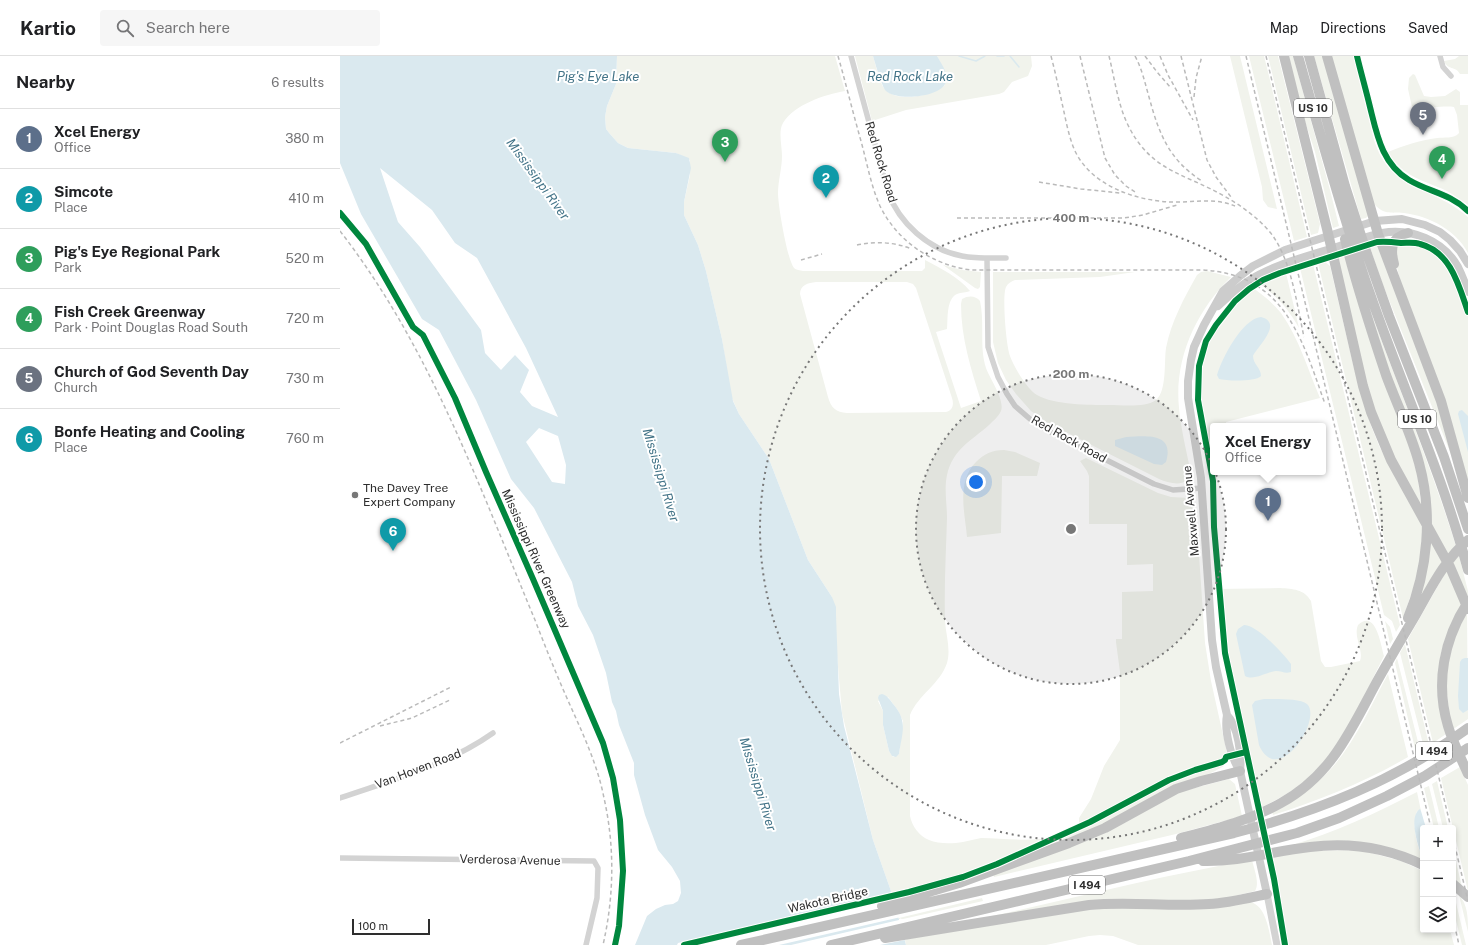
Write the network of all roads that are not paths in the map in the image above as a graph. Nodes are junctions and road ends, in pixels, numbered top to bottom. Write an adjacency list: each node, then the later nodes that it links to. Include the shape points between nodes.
1 (851, 56): 16 (street, Red Rock Road, via 886,188 898,212 916,233 937,248 962,256)
2 (1284, 56): 14 (highway)
3 (1298, 56): 9 (highway, US 10)
4 (1309, 56): 24 (highway, US 10, via 1367,254 1444,457)
5 (1327, 56): 11 (highway)
6 (1357, 56): 10 (street, via 1379,142 1389,162 1409,180 1447,196)
7 (1440, 56): 8 (street, via 1443,67)
8 (1451, 76)
9 (1327, 158): 26 (highway, US 10, via 1364,278 1441,483); 29 (highway, via 1357,285 1387,376 1416,452 1425,499 1426,542 1420,580 1409,617)
10 (1468, 210)
11 (1371, 222): 13 (highway); 14 (main road, Maxwell Avenue); 18 (main road, Maxwell Avenue, via 1402,219 1425,225 1450,240)
12 (1408, 233): 13 (main road, Maxwell Avenue); 20 (main road, Maxwell Avenue, via 1429,240 1447,253 1458,267); 21 (highway, via 1396,240 1391,250)
13 (1375, 235): 15 (main road, Maxwell Avenue); 21 (highway)
14 (1328, 236): 15 (highway); 19 (main road, Maxwell Avenue, via 1268,257 1249,268)
15 (1332, 253): 19 (main road, Maxwell Avenue, via 1268,269); 28 (highway, via 1363,386 1376,427 1396,470 1450,566)
16 (987, 258): 17 (street, Red Rock Road); 22 (street, Red Rock Road, via 988,347 998,377 1015,406 1047,430 1159,486 1175,490)
17 (1006, 258)
18 (1468, 264)
19 (1230, 290): 22 (main road, Maxwell Avenue, via 1223,291 1204,325 1194,347 1188,381 1188,404)
20 (1468, 292)
21 (1404, 304): 23 (highway, via 1441,401)
22 (1202, 488): 34 (main road, Maxwell Avenue, via 1212,640 1227,715 1225,723 1234,762)
23 (1468, 498)
24 (1468, 529)
25 (1468, 540): 29 (highway, via 1445,565)
26 (1468, 570)
27 (1468, 602): 35 (highway, via 1449,640 1442,679 1445,713)
28 (1468, 609)
29 (1383, 670): 38 (highway, via 1350,734 1318,776 1282,803)
30 (1468, 728): 38 (highway, I 494, via 1399,772 1340,799 1269,824)
31 (493, 733): 37 (street, Van Hoven Road, via 477,745 428,767)
32 (1468, 748): 36 (highway, I 494)
33 (1468, 756): 36 (highway, via 1452,766)
34 (1240, 771): 43 (main road, Maxwell Avenue); 45 (highway, via 1176,789 1092,834 978,876)
35 (1468, 774)
36 (1402, 788): 39 (highway, I 494, via 1339,818)
37 (340, 798)
38 (1233, 828): 45 (highway, Wakota Bridge / I 494, via 1147,846 1072,869)
39 (1239, 854): 41 (highway, via 1346,845 1378,849); 48 (highway, I 494, via 1223,862 1190,861)
40 (340, 858): 46 (street, Verderosa Avenue, via 594,861 598,868 597,898)
41 (1420, 865)
42 (1456, 887): 44 (highway)
43 (1267, 894): 49 (highway, via 1210,904 1098,904); 50 (street, Maxwell Avenue)
44 (1468, 897)
45 (808, 930): 47 (highway, Wakota Bridge / I 494)
46 (586, 945)
47 (741, 945)
48 (831, 945)
49 (840, 945)
50 (1277, 945)

